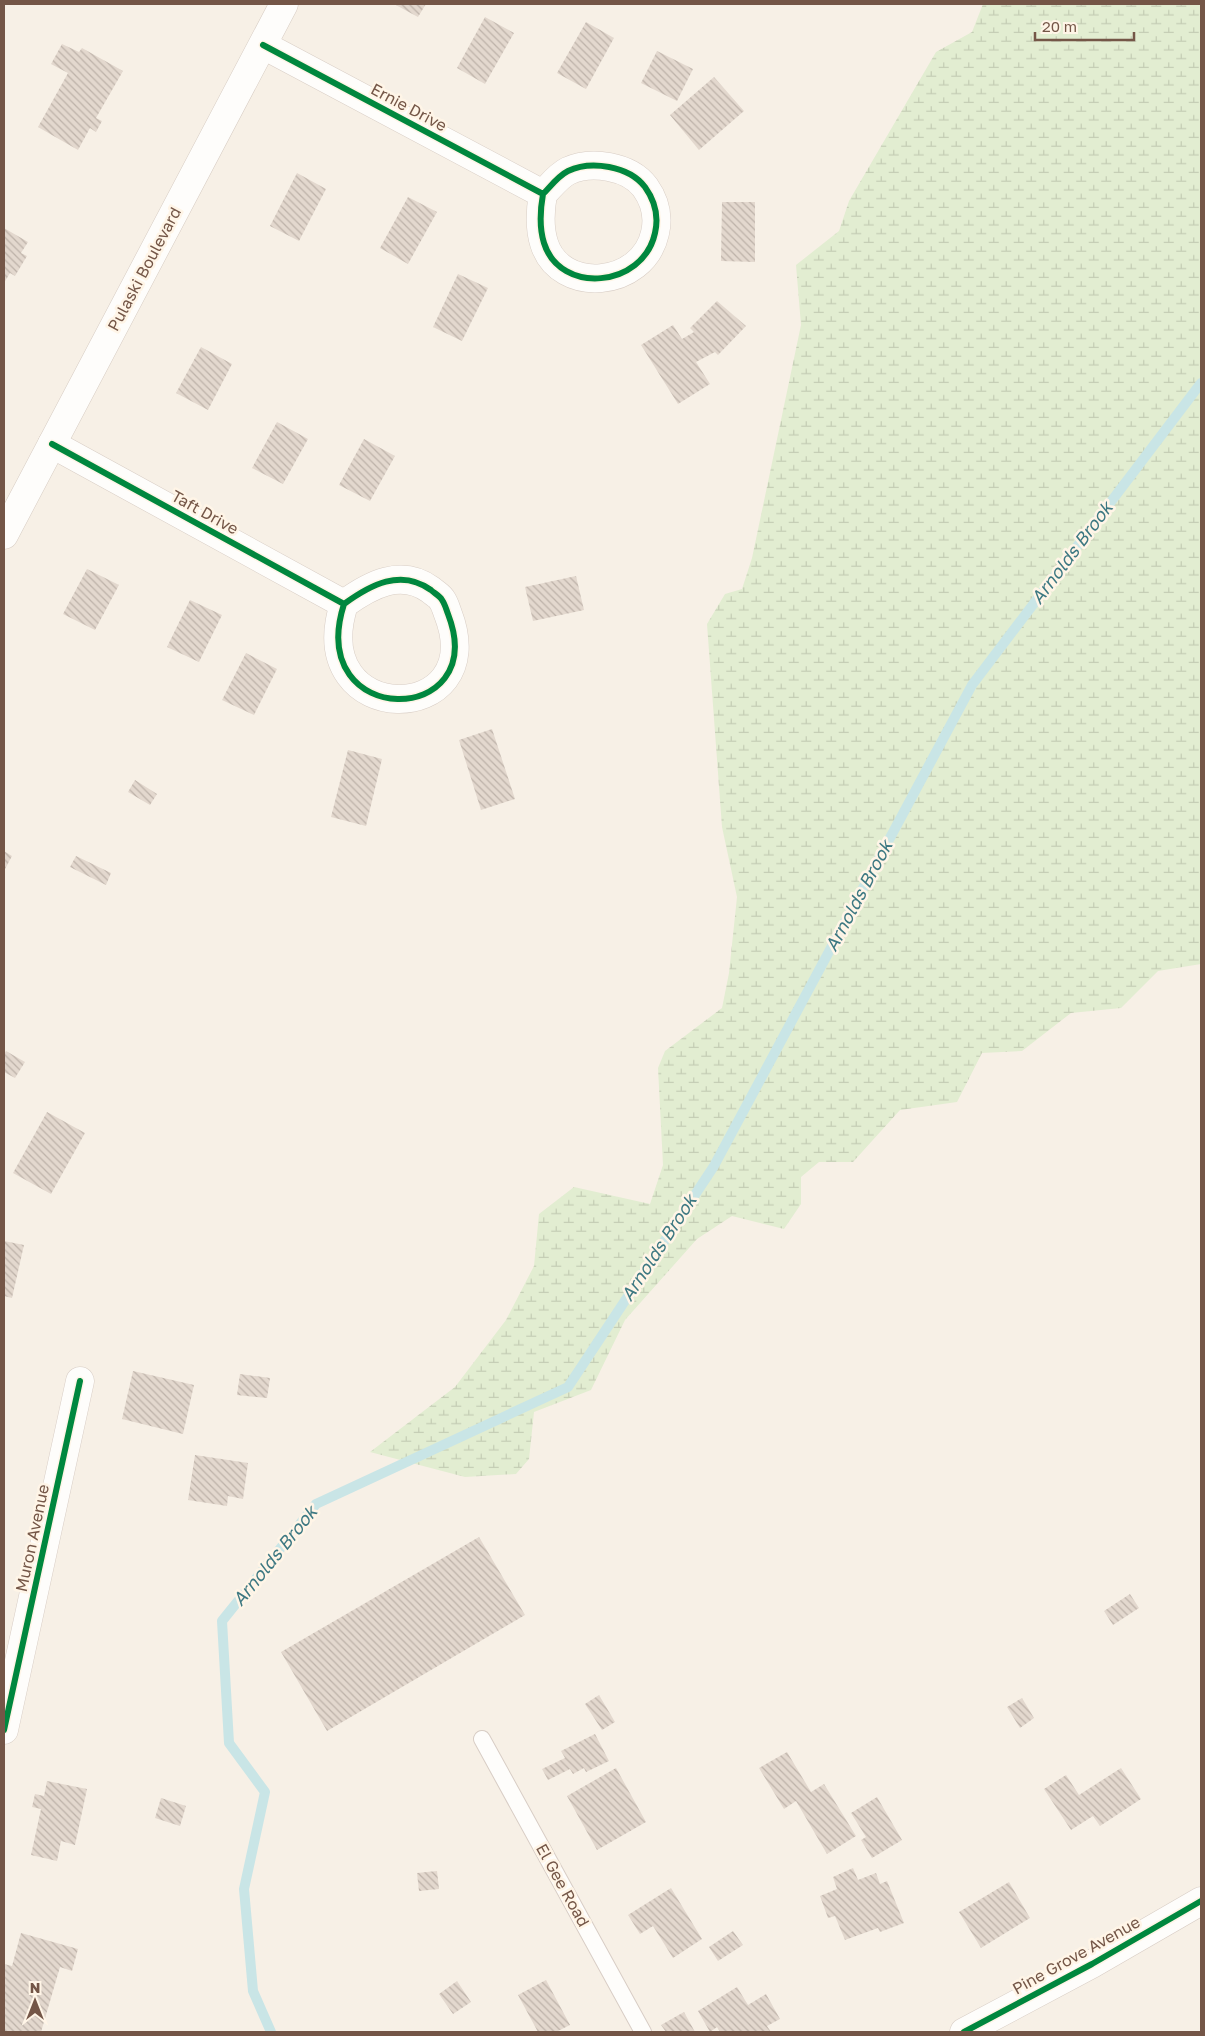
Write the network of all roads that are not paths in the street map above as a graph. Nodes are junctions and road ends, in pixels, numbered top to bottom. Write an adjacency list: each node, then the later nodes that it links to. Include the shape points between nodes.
1 (284, 4): 2 (street, Pulaski Boulevard)
2 (263, 45): 3 (street, Ernie Drive); 4 (street, Pulaski Boulevard)
3 (543, 194): 3 (street, via 540,225 544,245 554,261 569,272 592,278 608,278 626,272 643,260 653,243 657,223 654,203 644,186 629,172 588,166 568,171)
4 (52, 444): 5 (street, Pulaski Boulevard); 6 (street, Taft Drive)
5 (4, 535)
6 (344, 604): 6 (street, via 339,619 340,650 344,666 356,682 376,696 395,700 410,699 437,687 453,659 455,643 442,598 422,583 399,578 362,591)
7 (80, 1381): 8 (street, Muron Avenue)
8 (4, 1730)
9 (482, 1738): 11 (lane, El Gee Road)
10 (1201, 1901): 12 (street, Pine Grove Avenue)
11 (643, 2032)
12 (964, 2032)

